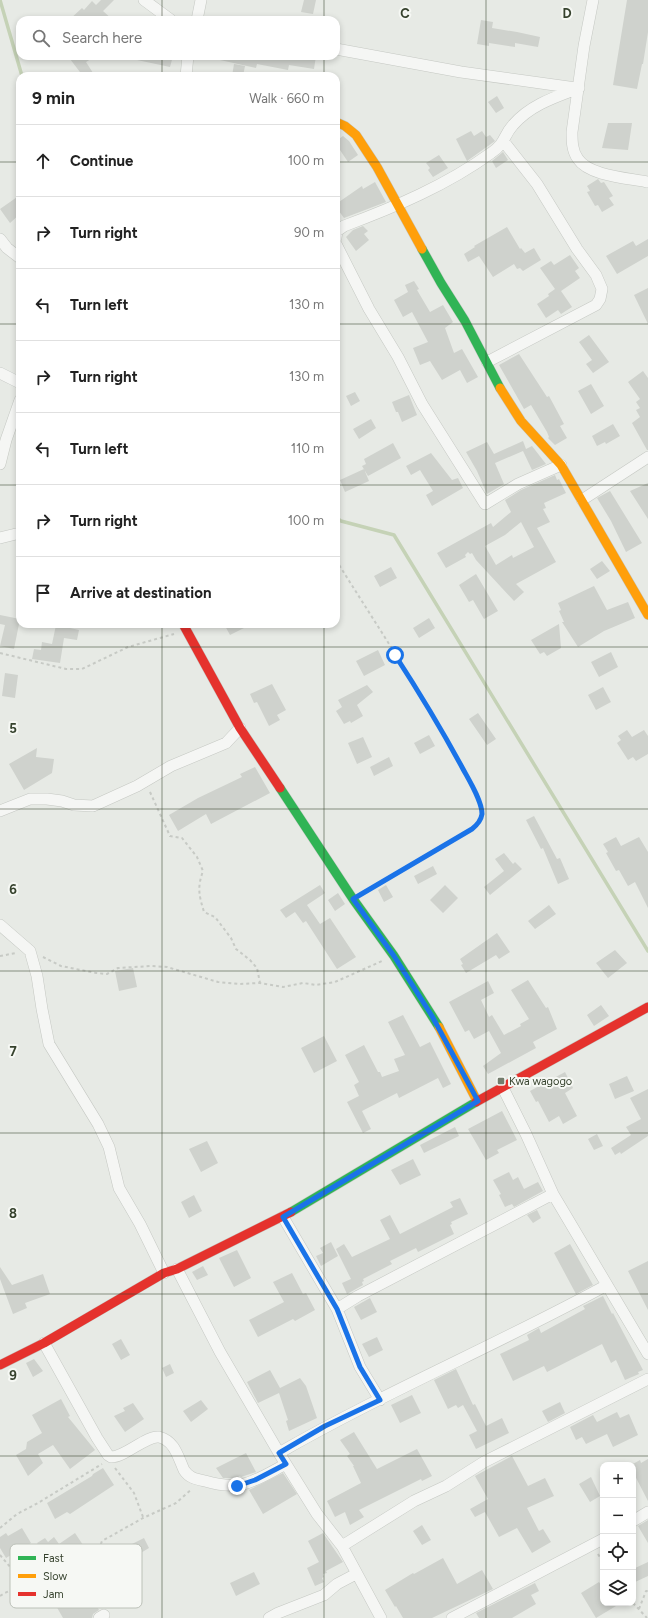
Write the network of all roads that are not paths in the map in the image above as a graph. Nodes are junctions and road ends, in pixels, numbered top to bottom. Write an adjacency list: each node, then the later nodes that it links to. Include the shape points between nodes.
1 (144, 0): 4 (street)
2 (201, 0): 5 (street)
3 (593, 0): 9 (street)
4 (166, 16)
5 (198, 16)
6 (340, 50): 9 (street, via 461,72)
7 (188, 60): 8 (street)
8 (186, 72)
9 (579, 88): 11 (street, via 543,102 528,111 513,124); 12 (street, via 572,132 572,146 578,159 588,169)
10 (340, 124): 13 (street, via 350,130 362,143)
11 (504, 142): 13 (street, via 470,168); 18 (street, via 537,184 596,275 602,289 596,305)
12 (648, 182)
13 (398, 204): 14 (street); 18 (street)
14 (340, 229)
15 (0, 239): 17 (street)
16 (340, 252): 24 (street, via 422,404 485,504 518,484)
17 (16, 255)
18 (487, 362): 24 (street, via 521,421)
19 (0, 374): 20 (street)
20 (16, 381)
21 (16, 411): 23 (street)
22 (648, 457): 25 (street)
23 (0, 464)
24 (561, 465): 25 (street)
25 (582, 500): 28 (street)
26 (16, 534): 27 (street)
27 (0, 538)
28 (648, 615)
29 (186, 628): 30 (street)
30 (240, 728): 31 (street, via 226,743 171,766 146,781 92,806 30,799); 35 (street, via 353,899 394,956 432,1016)
31 (0, 811)
32 (0, 925): 39 (street, via 30,951 49,1044 98,1124 109,1147 119,1188)
33 (648, 1007): 34 (street)
34 (502, 1086): 35 (street); 36 (street)
35 (478, 1101): 37 (street)
36 (553, 1194): 40 (street); 41 (street)
37 (283, 1217): 38 (street); 41 (street)
38 (177, 1269): 39 (street); 47 (street, via 220,1352)
39 (164, 1273): 42 (street)
40 (607, 1285): 43 (street); 46 (street)
41 (337, 1309): 46 (street, via 360,1367)
42 (44, 1343): 44 (street); 48 (street, via 110,1459 152,1438 160,1437 178,1454 184,1471 191,1478 226,1486 237,1486 255,1480)
43 (648, 1354)
44 (0, 1365)
45 (648, 1379): 52 (street, via 484,1462 446,1486 414,1501)
46 (380, 1400): 47 (street, via 325,1426)
47 (279, 1453): 48 (street)
48 (286, 1464): 52 (street, via 317,1514)
49 (648, 1512): 50 (street)
50 (636, 1519)
51 (600, 1541): 56 (street)
52 (342, 1546): 53 (street)
53 (356, 1574): 54 (street, via 337,1584 324,1595); 55 (street)
54 (269, 1618)
55 (381, 1618)
56 (452, 1618)

